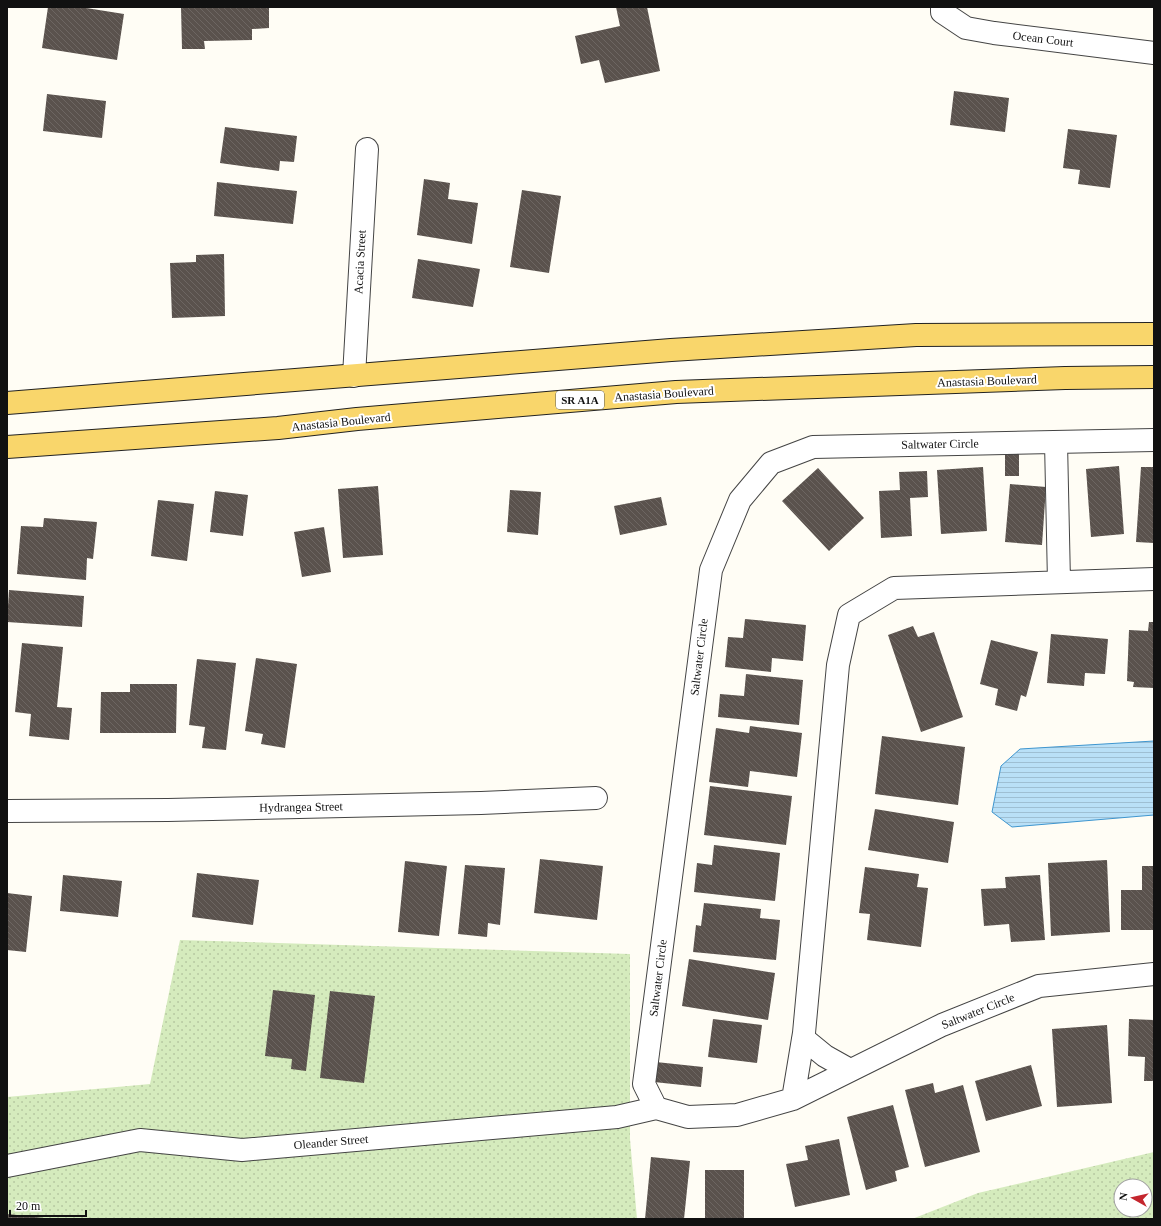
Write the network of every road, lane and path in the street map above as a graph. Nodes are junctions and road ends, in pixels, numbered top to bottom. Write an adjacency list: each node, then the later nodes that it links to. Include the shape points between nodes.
1 (942, 7): 2 (street, Ocean Court, via 942,12 966,28)
2 (1154, 53)
3 (366, 149): 5 (street, Acacia Street)
4 (1154, 334): 5 (main road, via 908,336 671,350)
5 (354, 376): 7 (main road)
6 (1154, 377): 10 (main road, Anastasia Boulevard / SR A1A, via 676,392 278,428)
7 (7, 404)
8 (1154, 440): 9 (street, Saltwater Circle)
9 (1056, 442): 12 (street); 19 (street, Saltwater Circle, via 813,447 771,463 740,500 711,570 644,1084)
10 (7, 447)
11 (1154, 579): 12 (street)
12 (1059, 582): 16 (street, via 894,588 849,615 838,665)
13 (596, 798): 14 (street, Hydrangea Street, via 168,810)
14 (7, 811)
15 (1154, 974): 17 (street, Saltwater Circle, via 1038,986 942,1025)
16 (803, 1038): 17 (street, via 825,1056); 18 (street)
17 (850, 1070): 18 (street, Saltwater Circle)
18 (793, 1100): 19 (street, Saltwater Circle, via 737,1115 688,1117)
19 (656, 1108): 20 (street, Oleander Street, via 617,1117 242,1150 140,1140)
20 (7, 1166)

